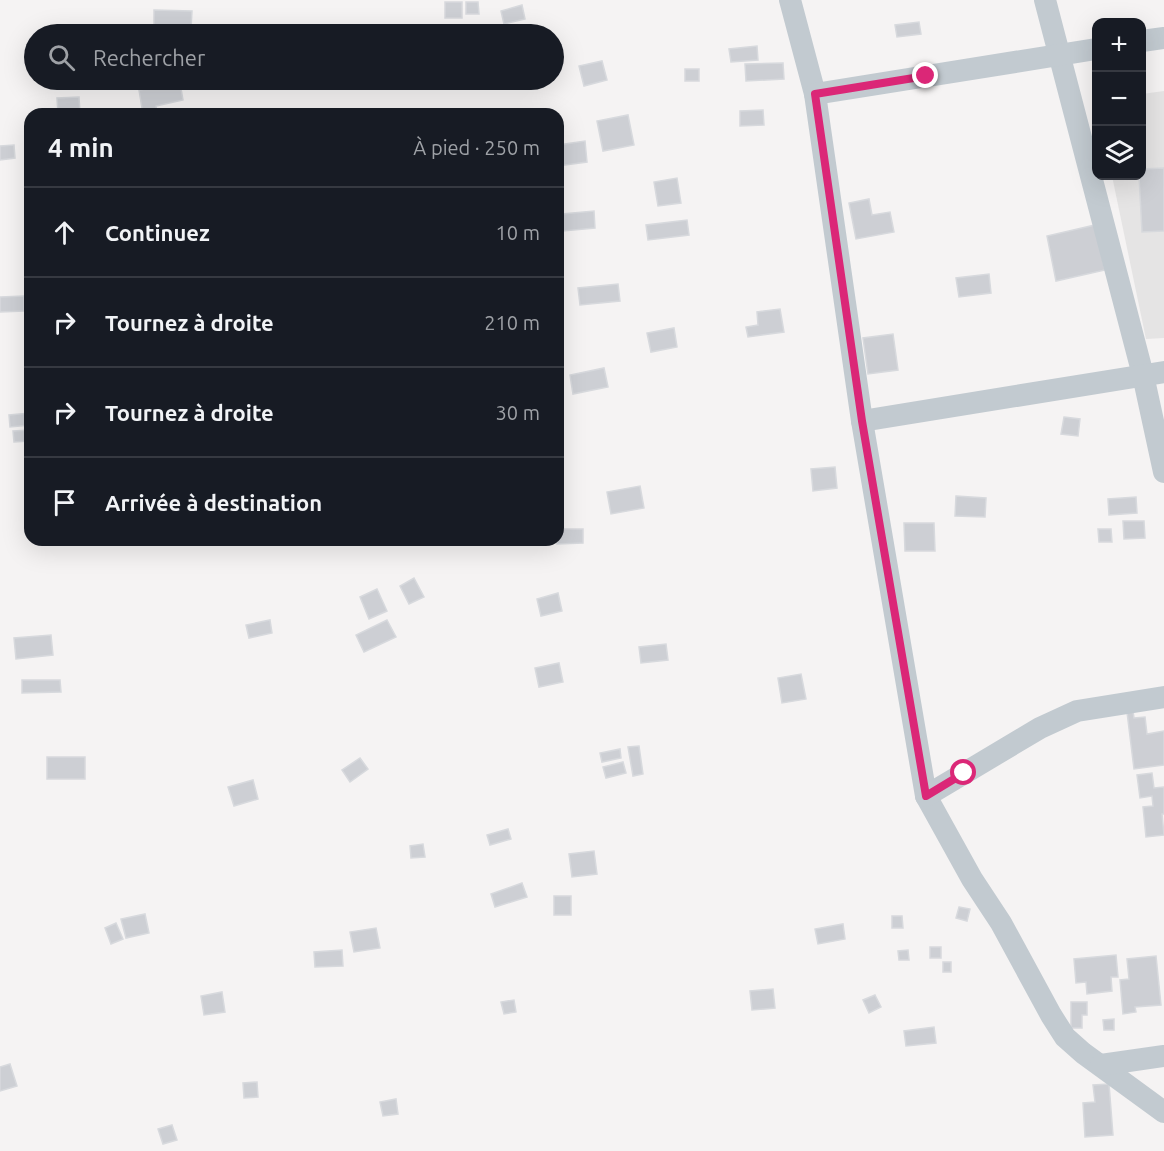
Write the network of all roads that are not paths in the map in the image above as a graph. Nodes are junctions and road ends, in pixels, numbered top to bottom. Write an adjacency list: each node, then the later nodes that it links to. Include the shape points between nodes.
1 (790, 0): 7 (street)
2 (1045, 0): 6 (street)
3 (1164, 38): 4 (street)
4 (1146, 40)
5 (1092, 50): 6 (street)
6 (1060, 54): 7 (street); 8 (street)
7 (815, 94): 9 (street)
8 (1154, 374): 9 (street); 10 (street)
9 (862, 421): 12 (street)
10 (1164, 472)
11 (1164, 697): 12 (street, via 1077,711 1040,728)
12 (926, 796): 14 (street, via 1059,1030)
13 (1164, 1056): 14 (street)
14 (1101, 1065): 15 (street)
15 (1164, 1112)

